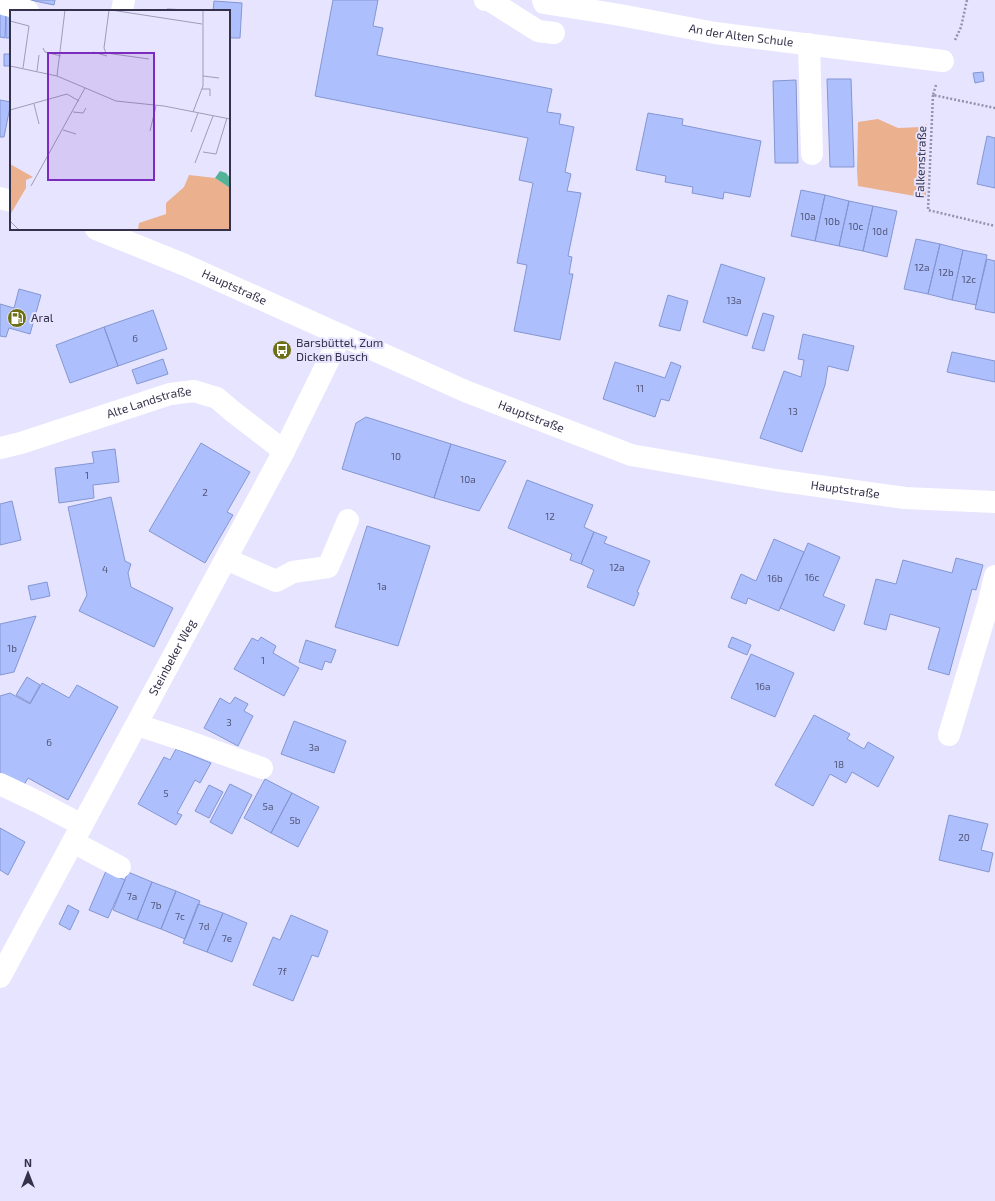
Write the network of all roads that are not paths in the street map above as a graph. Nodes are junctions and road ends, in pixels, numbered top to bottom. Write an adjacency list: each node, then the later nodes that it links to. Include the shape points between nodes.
1 (124, 0): 6 (street)
2 (485, 0): 3 (street, via 490,0 552,43)
3 (550, 2): 7 (street, An der Alten Schule, via 715,34)
4 (0, 3): 5 (street)
5 (24, 10)
6 (122, 10)
7 (809, 44): 8 (street, An der Alten Schule); 9 (street)
8 (943, 61)
9 (812, 154)
10 (0, 198): 11 (street)
11 (10, 201)
12 (98, 230): 13 (street, Hauptstraße, via 185,265)
13 (341, 335): 15 (street, Steinbeker Weg); 16 (street, Hauptstraße, via 465,391 631,455 775,480 905,498)
14 (0, 448): 15 (street, Alte Landstraße, via 170,394 194,391 217,398)
15 (284, 452): 18 (street, Steinbeker Weg)
16 (995, 502)
17 (348, 520): 18 (street, via 328,567 293,572 276,581)
18 (226, 559): 20 (street, Steinbeker Weg)
19 (995, 576): 21 (street)
20 (137, 725): 22 (street); 24 (street, Steinbeker Weg)
21 (949, 735)
22 (262, 768)
23 (0, 784): 24 (street, via 38,802)
24 (77, 834): 25 (street); 26 (street, Steinbeker Weg)
25 (120, 867)
26 (0, 977)

